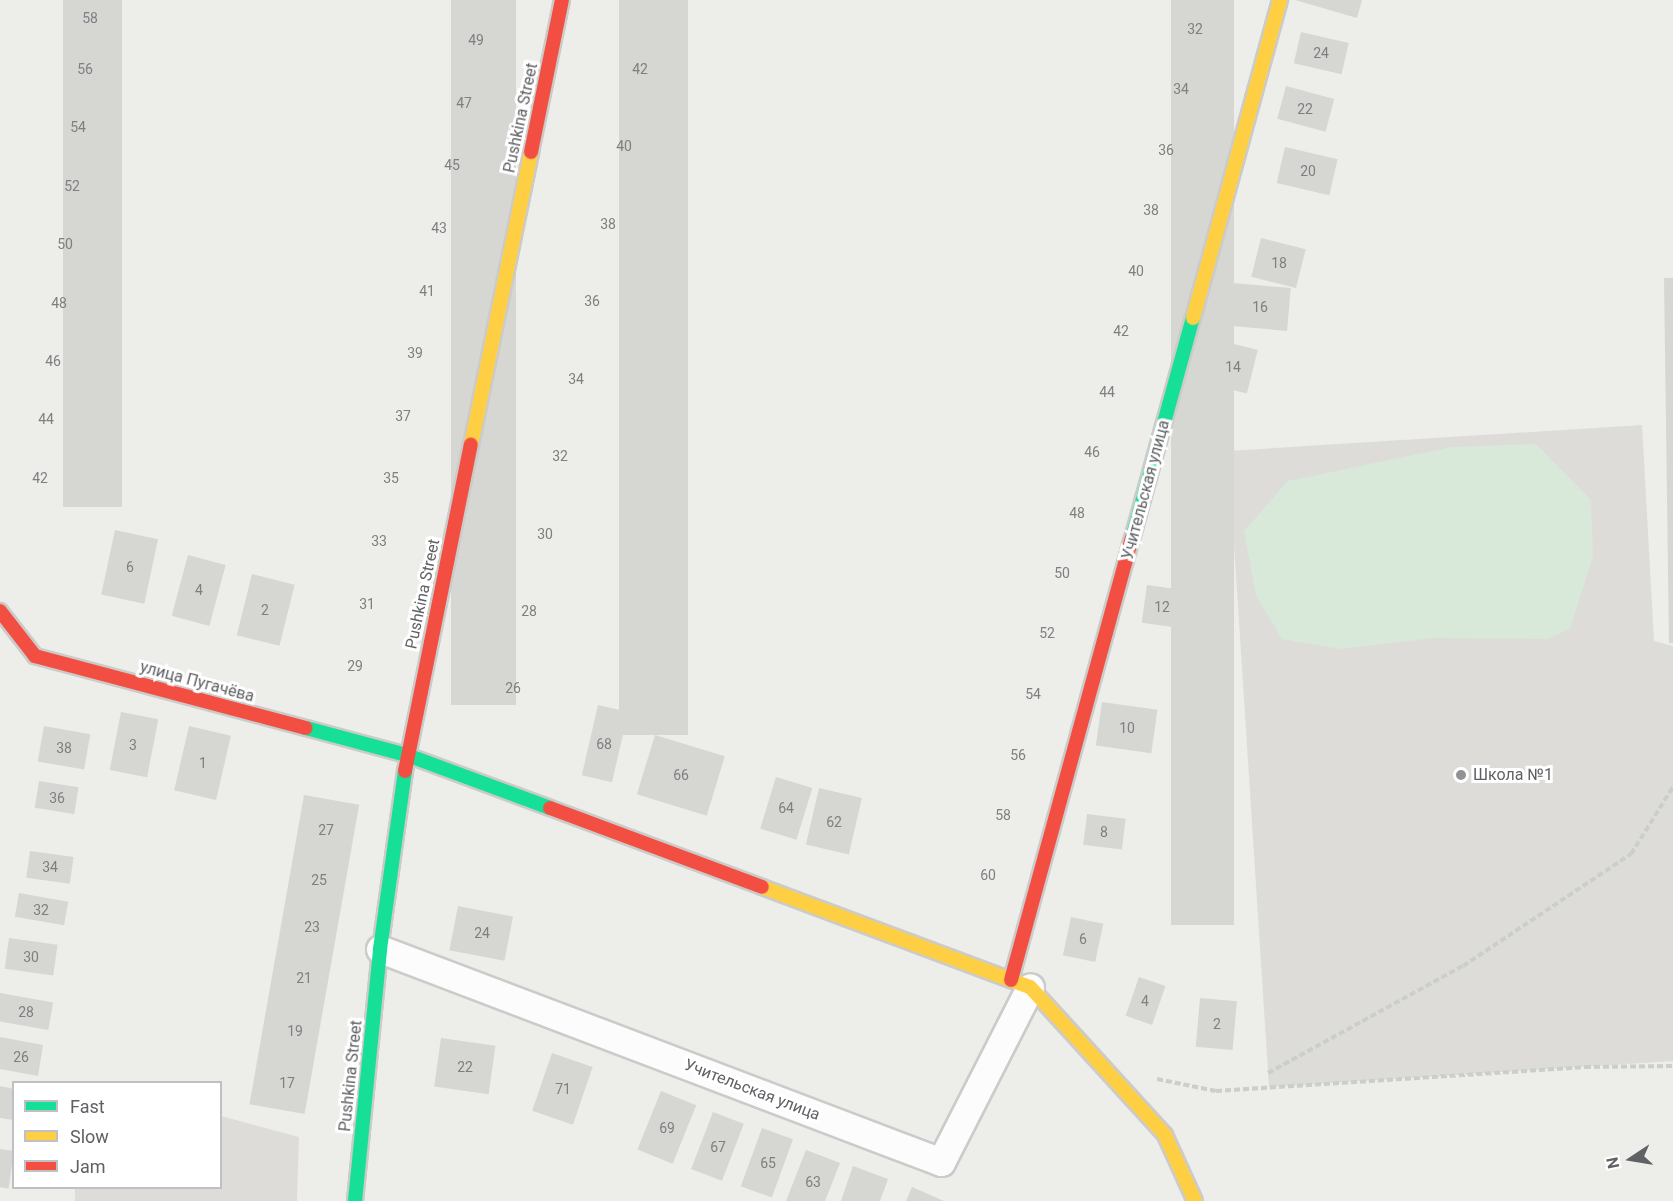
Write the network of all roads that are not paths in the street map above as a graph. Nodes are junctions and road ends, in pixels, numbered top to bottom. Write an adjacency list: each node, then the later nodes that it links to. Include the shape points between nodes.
1 (562, 0): 4 (street, Pushkina Street)
2 (1280, 0): 6 (street, Учительская улица)
3 (0, 611): 4 (street, улица Пугачёва, via 35,657)
4 (407, 755): 5 (street, Pushkina Street); 6 (street)
5 (380, 949): 6 (street, Учительская улица, via 941,1162); 7 (street, Pushkina Street)
6 (1020, 984): 8 (street, via 1165,1135)
7 (355, 1201)
8 (1194, 1201)

